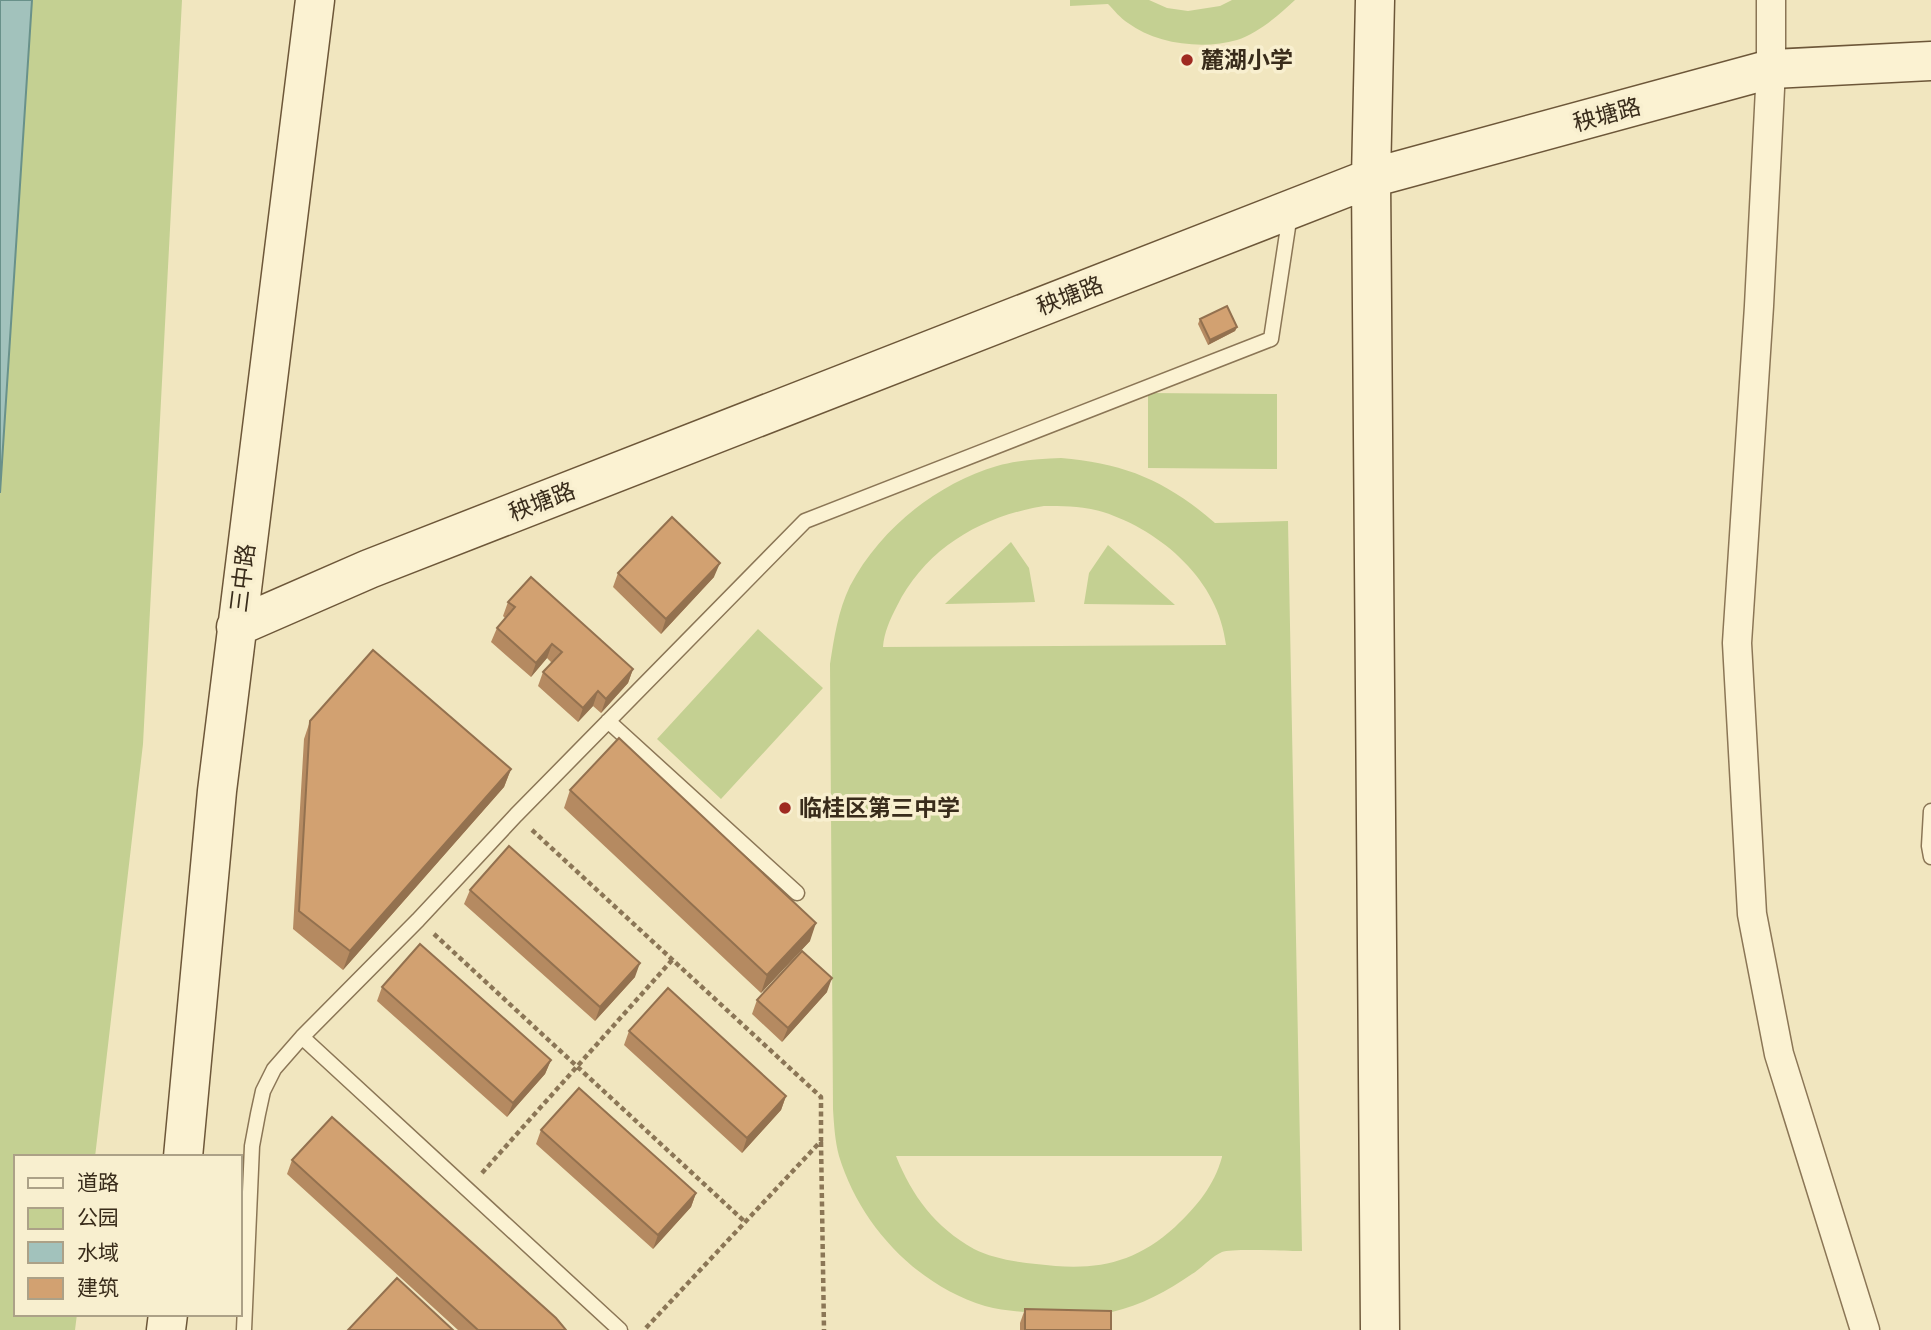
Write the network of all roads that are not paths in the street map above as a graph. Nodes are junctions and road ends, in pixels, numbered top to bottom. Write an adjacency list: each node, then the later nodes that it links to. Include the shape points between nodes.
1 (315, 0): 8 (main road, 三中路)
2 (1375, 0): 6 (main road)
3 (1771, 0): 5 (street)
4 (1931, 61): 5 (main road, 秧塘路)
5 (1771, 69): 6 (main road, 秧塘路); 18 (street, via 1737,643 1752,914 1779,1054)
6 (1371, 178): 7 (main road, 秧塘路); 17 (main road)
7 (1291, 210): 8 (main road, 秧塘路, via 369,569); 9 (lane, via 1271,339 805,521)
8 (236, 627): 14 (main road, 三中路)
9 (608, 720): 12 (lane); 13 (lane)
10 (1931, 811): 11 (lane)
11 (1931, 857)
12 (797, 893)
13 (302, 1037): 15 (lane, via 274,1069 258,1114 252,1146); 16 (lane)
14 (183, 1155)
15 (244, 1330)
16 (620, 1330)
17 (1380, 1330)
18 (1865, 1330)

